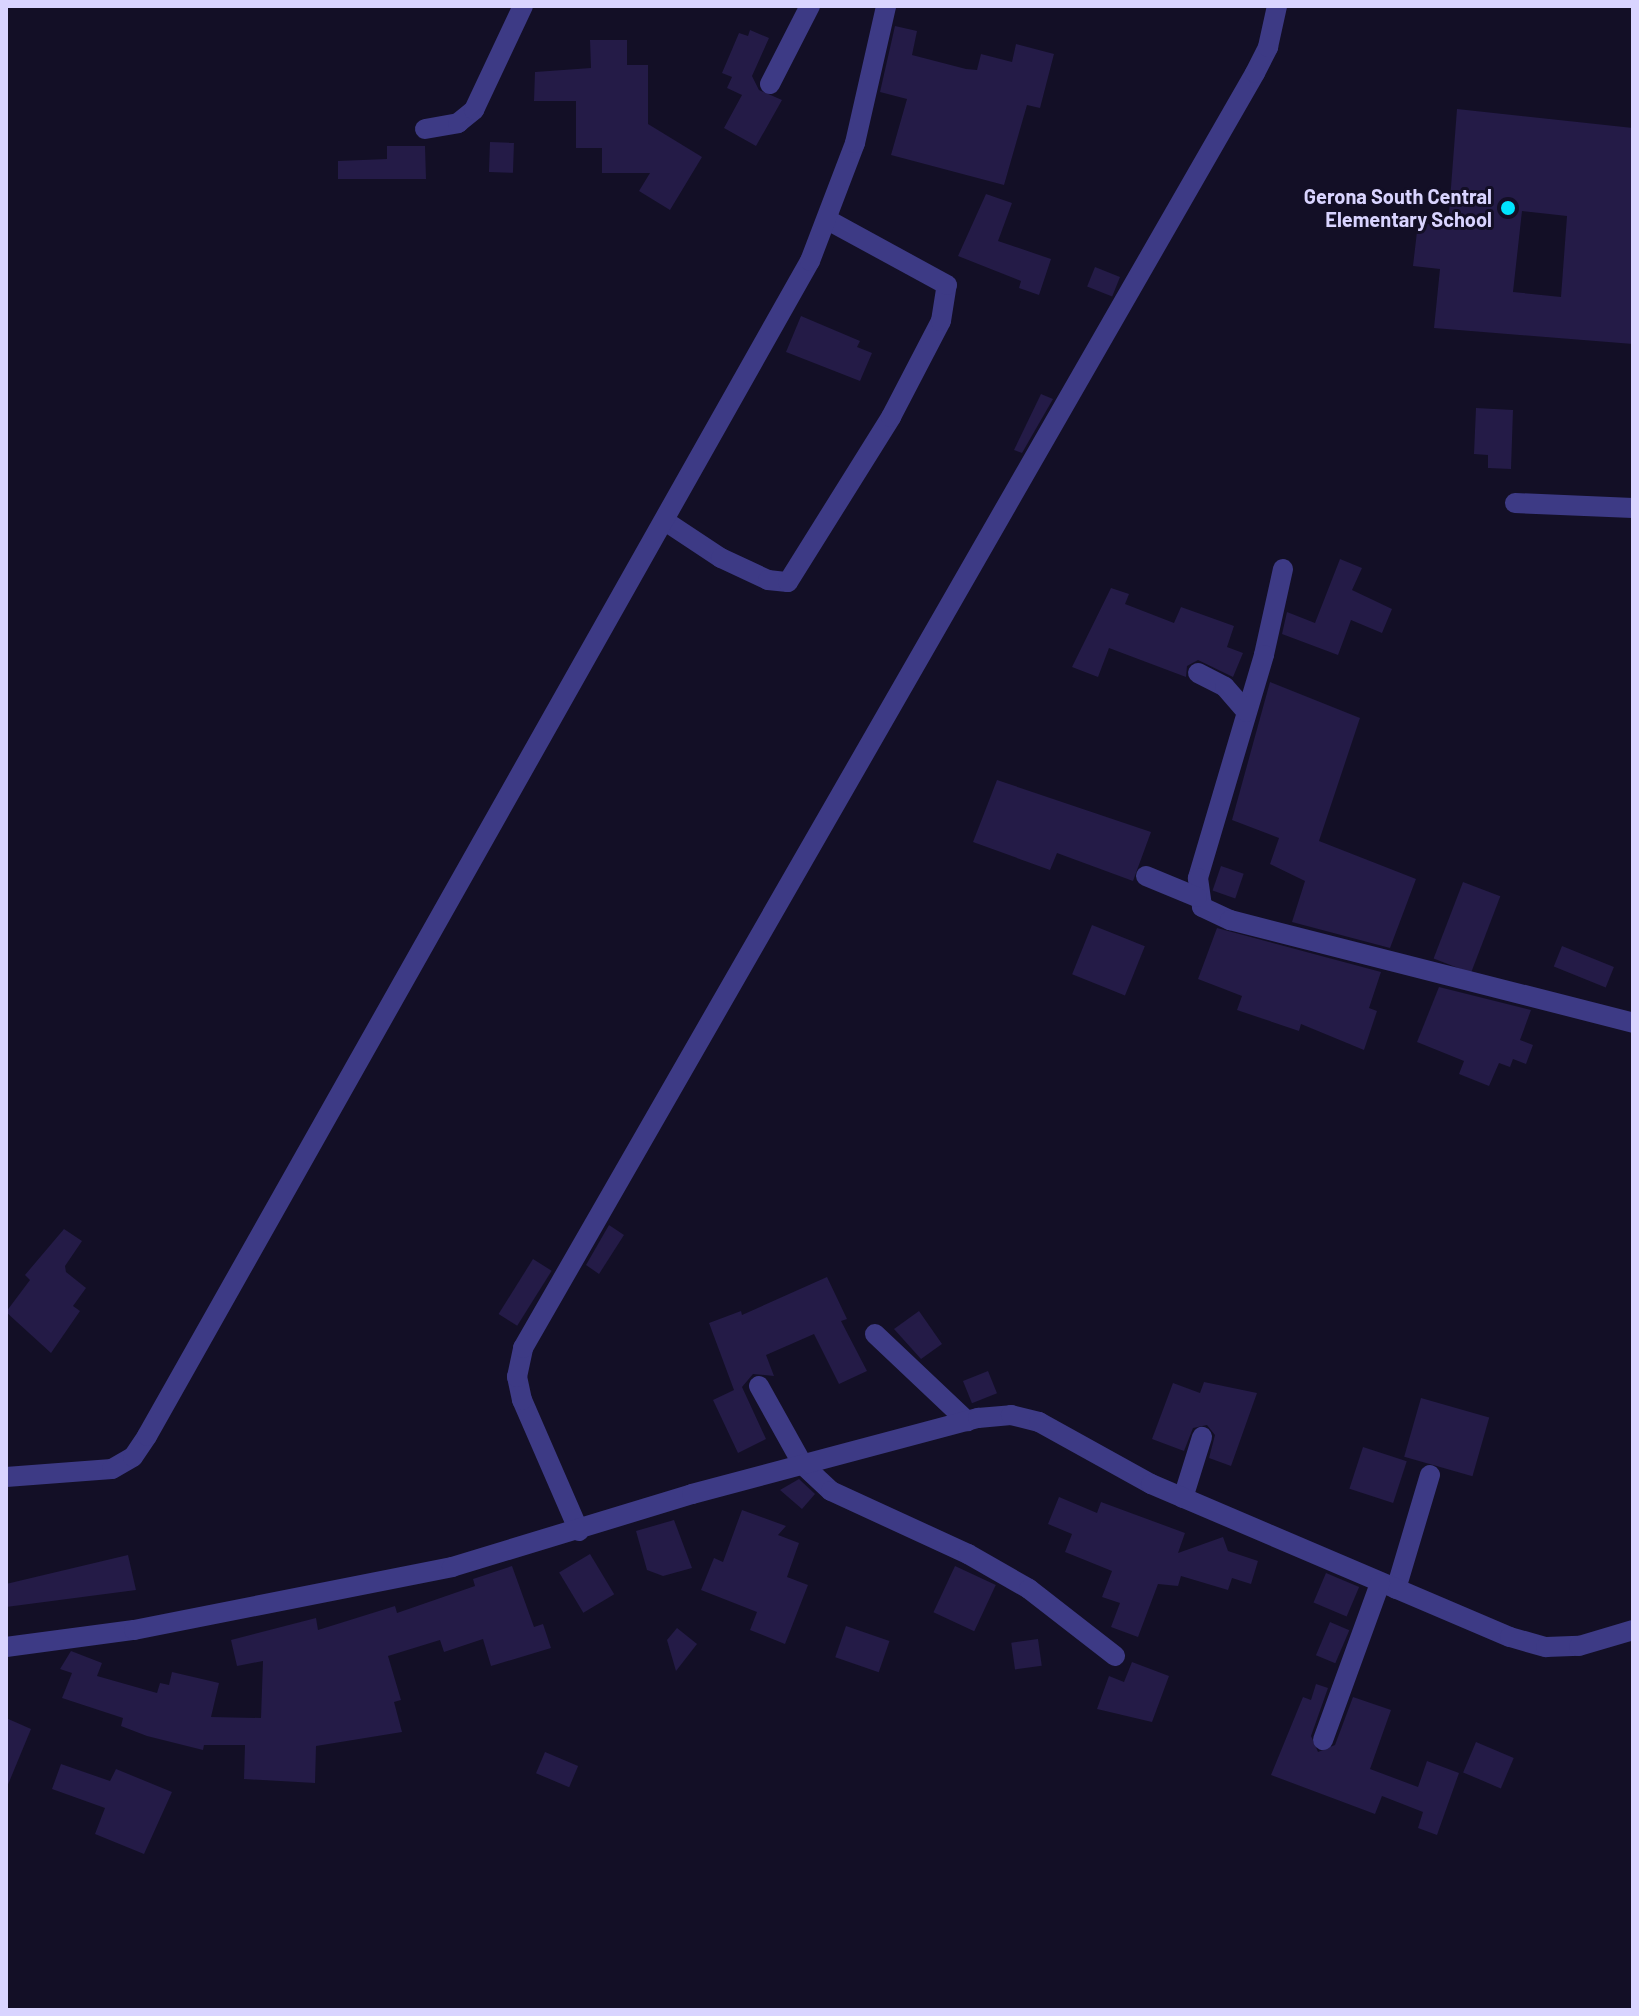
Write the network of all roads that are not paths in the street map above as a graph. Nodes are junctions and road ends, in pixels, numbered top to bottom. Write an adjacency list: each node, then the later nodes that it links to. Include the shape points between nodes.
1 (523, 6): 6 (street, via 474,110 458,123)
2 (810, 6): 5 (street)
3 (886, 6): 7 (street, via 855,143)
4 (1277, 6): 25 (street, via 1268,47 1255,73 523,1348 517,1377 522,1400)
5 (770, 84)
6 (425, 129)
7 (828, 220): 10 (street, via 765,347); 10 (street, via 947,285 941,321 891,417 788,582 768,580 721,558)
8 (1515, 503): 9 (street)
9 (1633, 508)
10 (665, 521): 23 (street, via 133,1457 112,1469)
11 (1283, 569): 13 (street)
12 (1198, 673): 13 (street, via 1225,687)
13 (1247, 712): 15 (street)
14 (1146, 876): 15 (street)
15 (1197, 897): 16 (street, via 1202,907 1230,920)
16 (1633, 1023)
17 (875, 1334): 19 (street)
18 (759, 1386): 21 (street)
19 (967, 1421): 21 (street); 24 (street, via 1011,1415 1039,1422)
20 (1202, 1437): 24 (street)
21 (803, 1465): 25 (street); 29 (street, via 831,1491 968,1554 1029,1589)
22 (1430, 1475): 26 (street)
23 (6, 1477)
24 (1183, 1498): 26 (street)
25 (579, 1531): 28 (street, via 452,1567 134,1630)
26 (1388, 1586): 27 (street, via 1546,1647 1579,1646); 30 (street)
27 (1633, 1630)
28 (6, 1647)
29 (1115, 1656)
30 (1323, 1740)

